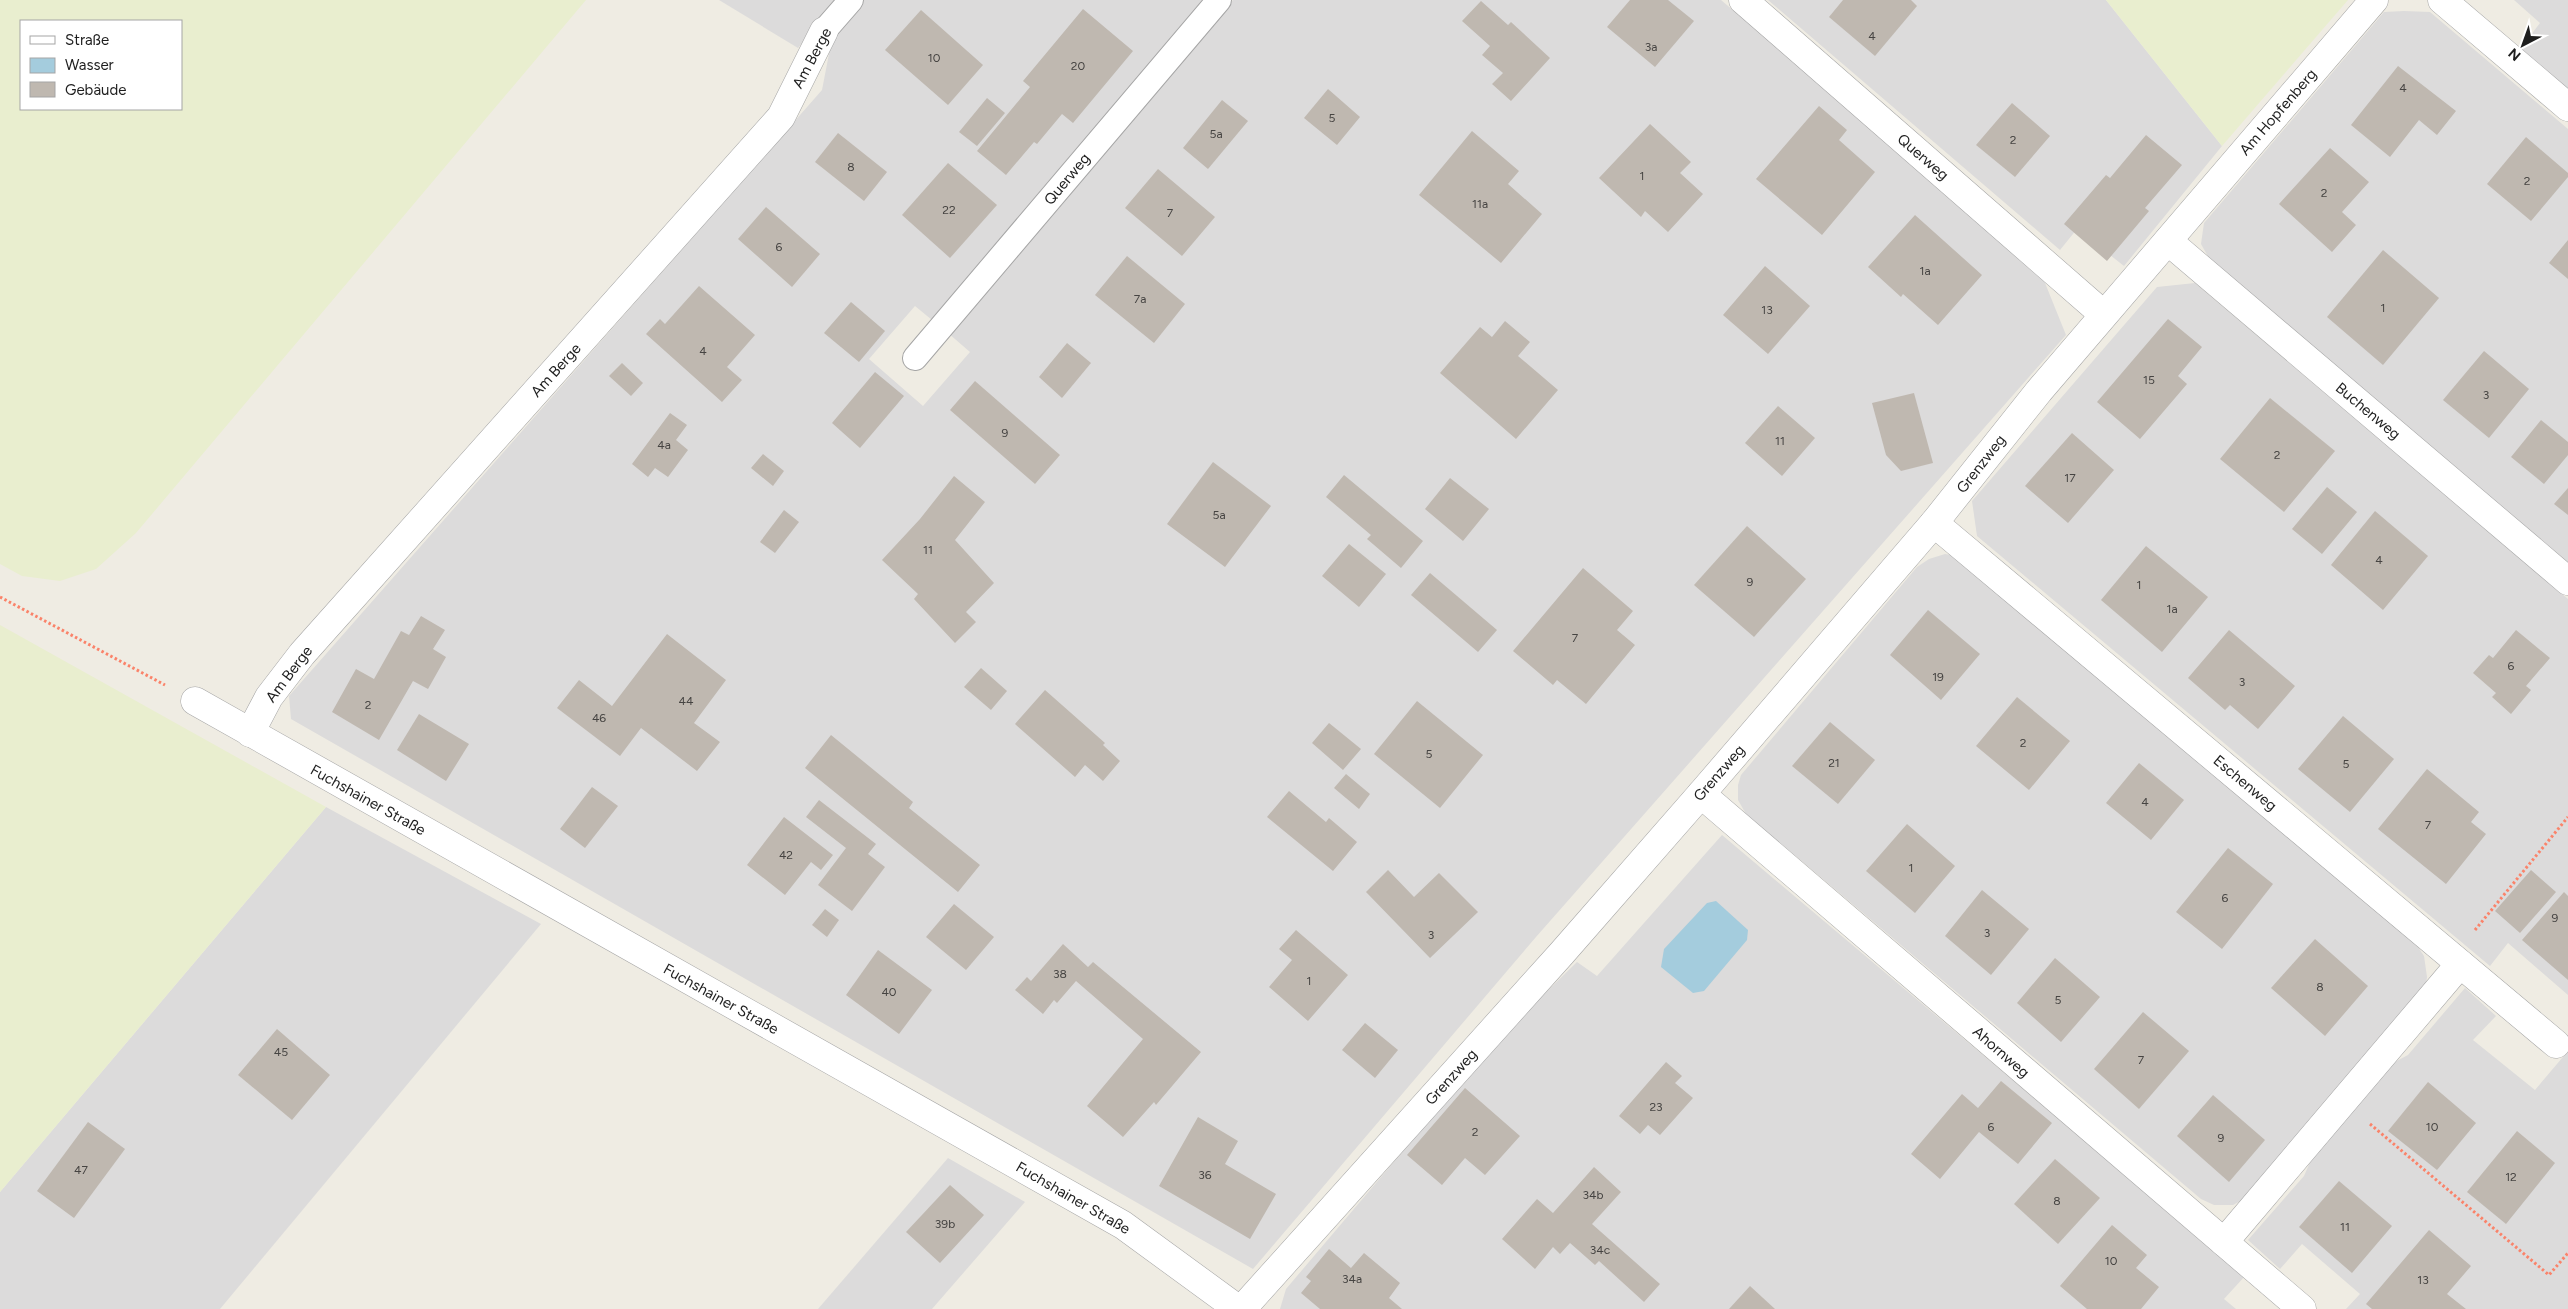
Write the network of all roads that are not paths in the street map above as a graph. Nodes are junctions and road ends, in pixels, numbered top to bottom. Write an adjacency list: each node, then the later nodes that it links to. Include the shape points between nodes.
1 (852, 0): 6 (lane, Am Berge)
2 (1219, 0): 10 (lane, Querweg)
3 (1743, 0): 9 (street, Querweg)
4 (2374, 0): 8 (street, Am Hopfenberg)
5 (2442, 0): 7 (street)
6 (824, 31): 14 (street, Am Berge, via 781,117 302,654 269,697)
7 (2568, 107)
8 (2174, 233): 9 (street, Grenzweg); 12 (street, Buchenweg)
9 (2103, 314): 11 (street, Grenzweg)
10 (915, 358)
11 (1934, 523): 15 (street, Grenzweg); 16 (street, Eschenweg)
12 (2568, 581)
13 (195, 701): 14 (street, Fuchshainer Straße)
14 (250, 733): 19 (street, Fuchshainer Straße, via 1123,1225)
15 (1701, 794): 18 (street, Ahornweg); 19 (street, Grenzweg, via 1562,954)
16 (2456, 961): 17 (street, Eschenweg); 18 (street)
17 (2556, 1044)
18 (2224, 1242): 20 (street, Ahornweg)
19 (1240, 1309)
20 (2302, 1309)

